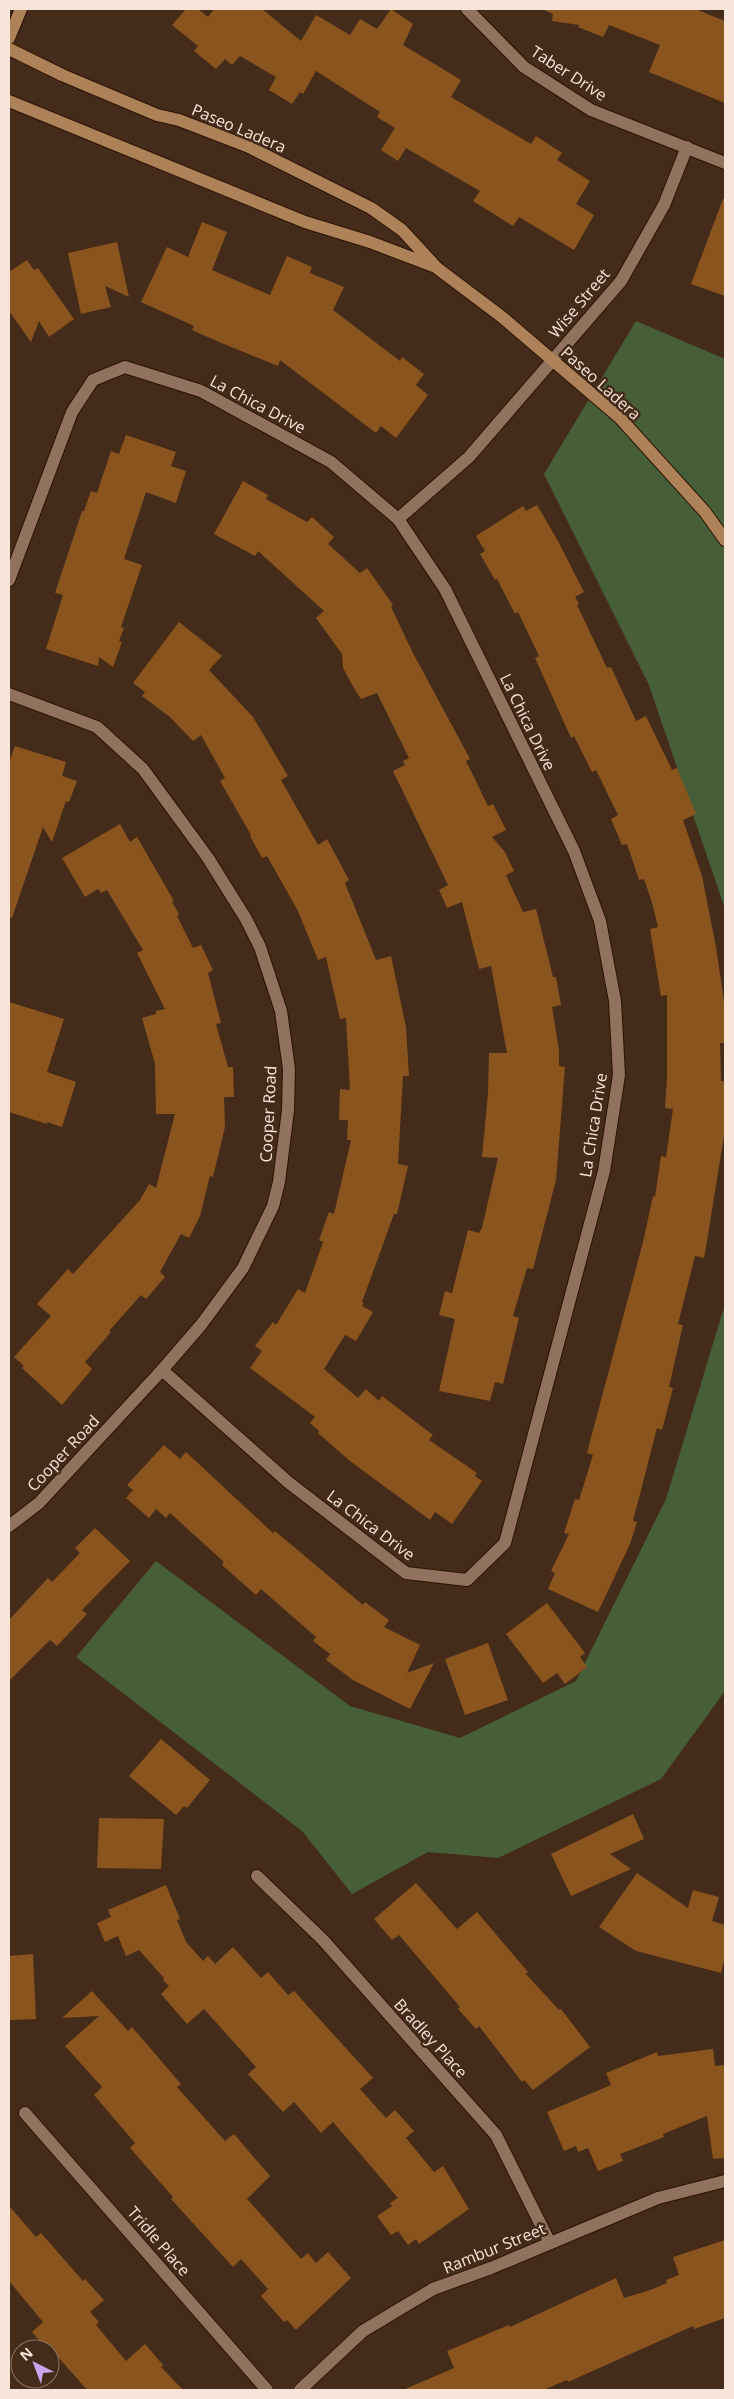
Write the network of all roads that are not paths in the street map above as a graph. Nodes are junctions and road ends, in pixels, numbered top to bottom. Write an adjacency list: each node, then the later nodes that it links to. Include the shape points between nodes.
1 (20, 9): 3 (street)
2 (467, 9): 6 (street, Taber Drive, via 524,66 591,110)
3 (9, 38)
4 (9, 50): 8 (street, Paseo Ladera, via 157,115 179,120 249,147 372,208 402,230)
5 (9, 101): 8 (street, Paseo Ladera, via 305,222)
6 (687, 147): 7 (street, Taber Drive); 9 (street, Wise Street, via 664,205 621,281)
7 (725, 163)
8 (438, 268): 9 (street, Paseo Ladera)
9 (552, 360): 10 (street, Wise Street, via 470,457); 11 (street, Paseo Ladera, via 620,418 705,512)
10 (398, 519): 12 (street, La Chica Drive, via 331,462 201,391 125,367 93,380 72,412); 14 (street, La Chica Drive, via 445,589 574,851 600,921 615,1001 619,1075 604,1171 505,1543 467,1580 406,1574 288,1482)
11 (725, 540)
12 (9, 580)
13 (9, 694): 14 (street, Cooper Road, via 97,727 143,768 208,858 246,919 260,947 281,1011 289,1069 288,1110 283,1167 273,1206 242,1268 201,1325)
14 (162, 1370): 15 (street, Cooper Road, via 39,1503)
15 (9, 1526)
16 (257, 1876): 19 (street, Bradley Place, via 323,1940 496,2135)
17 (25, 2113): 20 (street, Tridle Place)
18 (725, 2181): 19 (street, Rambur Street, via 658,2198)
19 (550, 2243): 21 (street, Rambur Street, via 426,2294 363,2331)
20 (267, 2390)
21 (300, 2390)

